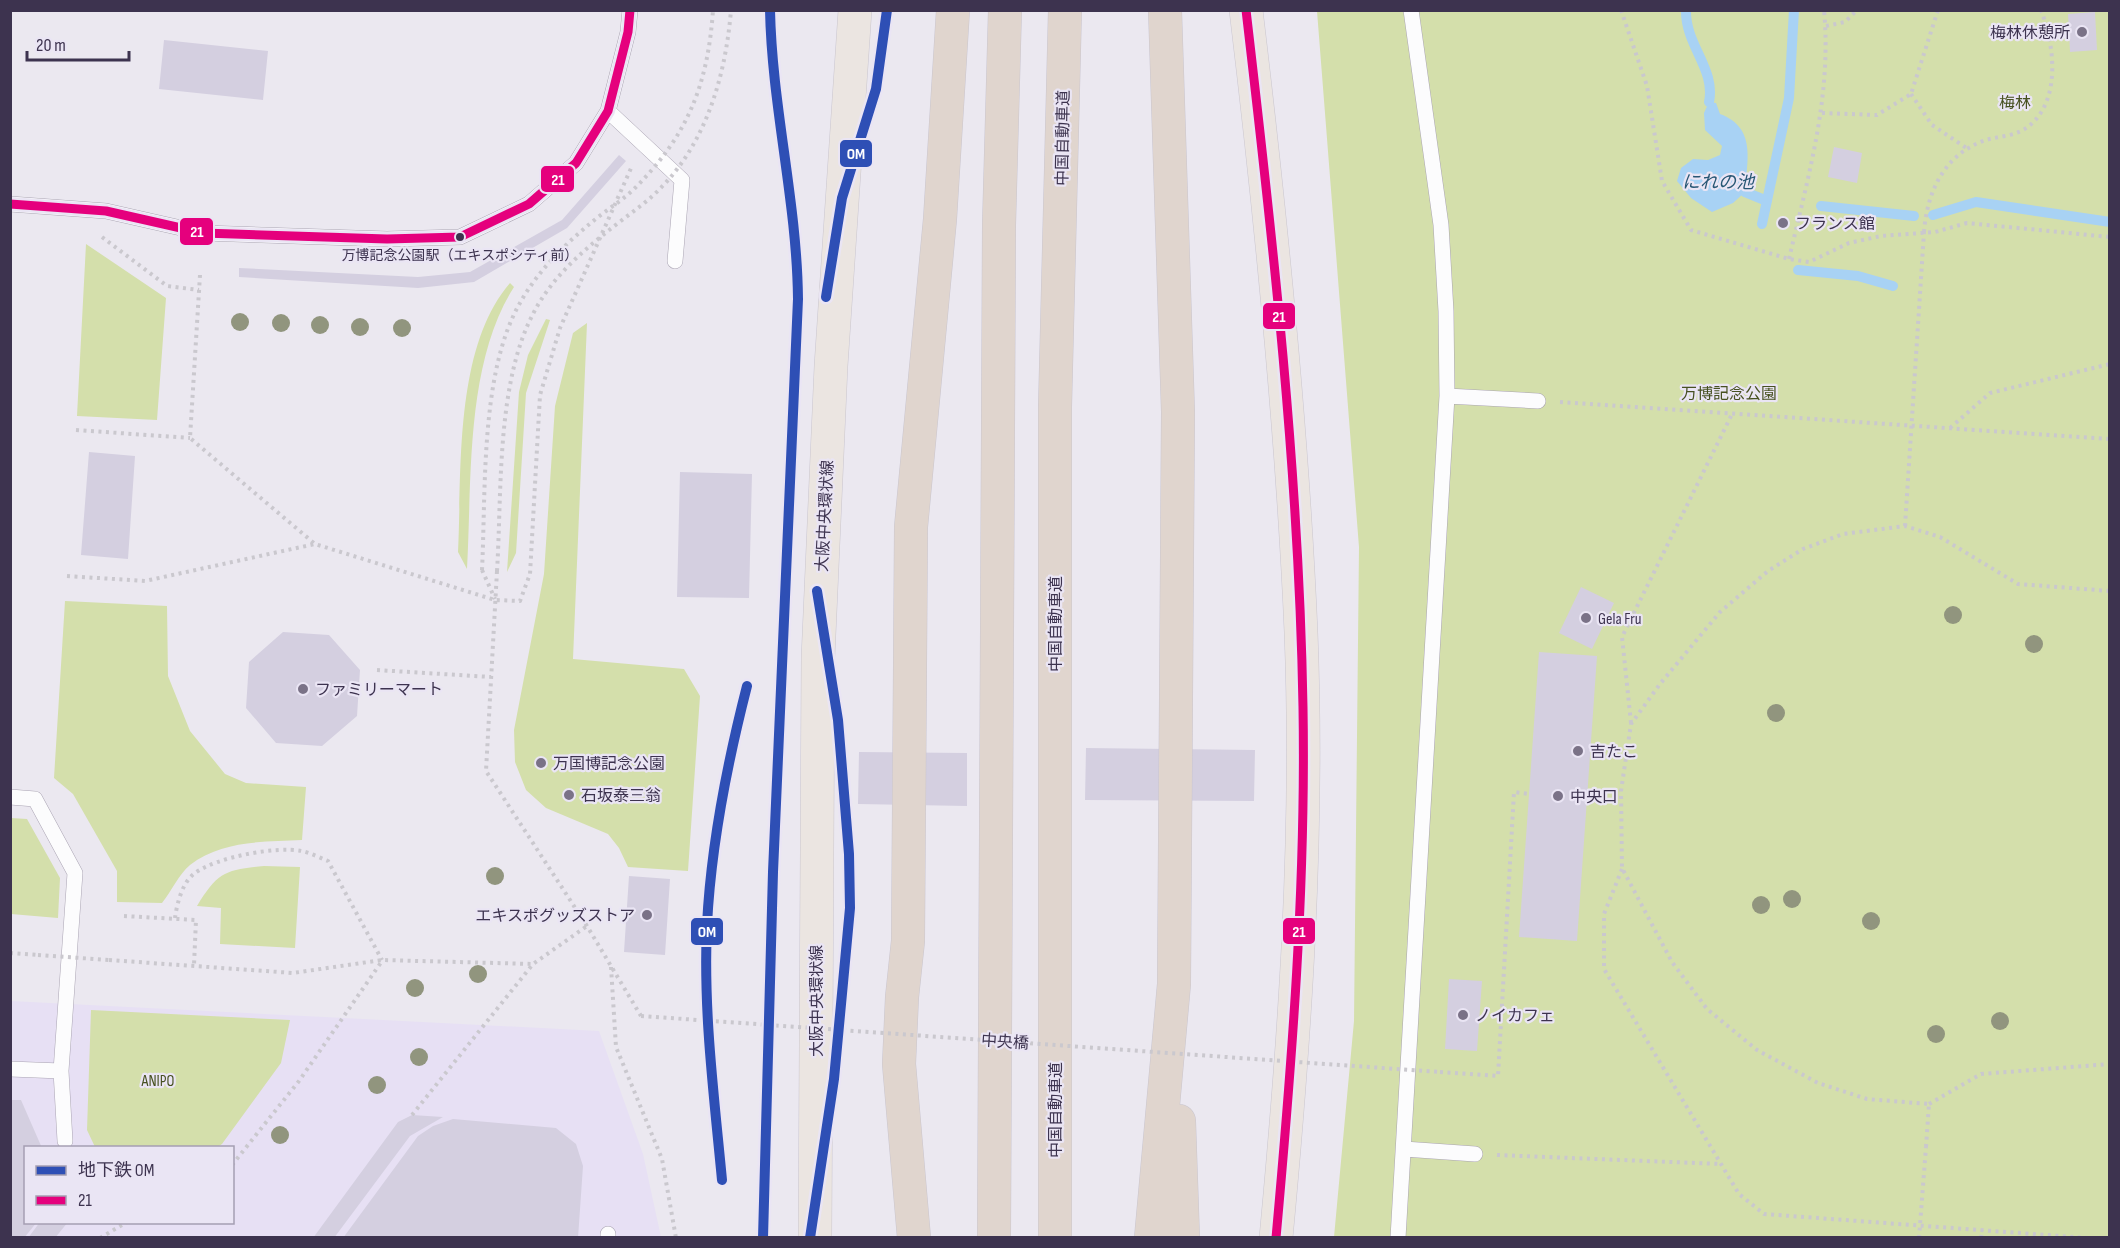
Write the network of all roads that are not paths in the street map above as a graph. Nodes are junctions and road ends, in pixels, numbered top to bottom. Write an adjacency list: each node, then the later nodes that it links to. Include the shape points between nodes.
1 (630, 10): 9 (lane)
2 (855, 10): 22 (main road, 大阪中央環状線, via 831,366 818,658)
3 (953, 10): 23 (highway, via 940,219 911,527 909,942 899,1064)
4 (1005, 10): 24 (highway, via 999,225)
5 (1065, 10): 15 (highway, 中国自動車道, via 1054,406)
6 (1165, 10): 16 (highway, via 1178,424)
7 (1246, 10): 29 (main road, via 1279,300 1301,645 1302,851)
8 (1411, 10): 12 (lane, via 1441,225)
9 (608, 111): 10 (lane, via 576,163 529,204 460,237 387,239 203,233 106,211); 11 (lane, via 682,180)
10 (10, 204)
11 (675, 261)
12 (1447, 396): 13 (lane); 20 (lane)
13 (1538, 401)
14 (10, 797): 18 (lane, via 35,799 75,873)
15 (1054, 917): 25 (highway, 中国自動車道); 26 (highway)
16 (1174, 984): 27 (highway); 28 (highway)
17 (10, 1068): 18 (lane)
18 (61, 1071): 19 (lane)
19 (65, 1141)
20 (1404, 1149): 21 (lane); 30 (lane)
21 (1475, 1154)
22 (815, 1238)
23 (914, 1238)
24 (994, 1238)
25 (1055, 1238)
26 (1072, 1238)
27 (1151, 1238)
28 (1183, 1238)
29 (1276, 1238)
30 (1398, 1238)

